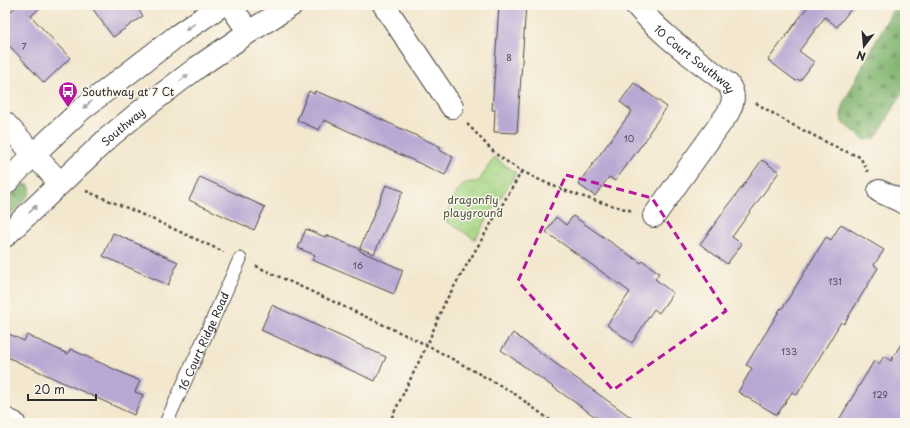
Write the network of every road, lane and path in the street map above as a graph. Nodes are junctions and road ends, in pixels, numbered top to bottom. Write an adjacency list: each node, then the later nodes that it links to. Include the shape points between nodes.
1 (222, 5): 10 (street, one-way to 10, via 178,35 82,109)
2 (230, 5): 6 (street)
3 (292, 5): 6 (street, Southway)
4 (384, 5): 8 (street)
5 (636, 5): 7 (street, 10 Court Southway, via 659,31 728,84)
6 (249, 32): 12 (street, Southway, one-way to 6, via 148,105)
7 (732, 90): 14 (path, via 788,123 860,157); 16 (street, 10 Court Southway, via 734,98 728,113)
8 (452, 107): 11 (path, via 498,156)
9 (5, 123): 10 (street)
10 (34, 154): 12 (street); 13 (street)
11 (522, 171): 16 (path, via 595,201); 19 (path, via 445,302)
12 (60, 183): 17 (street, Southway, one-way to 12); 18 (path, via 132,210)
13 (5, 184)
14 (879, 191): 15 (street)
15 (905, 203)
16 (654, 216)
17 (5, 236)
18 (240, 259): 19 (path); 22 (lane, 16 Court Ridge Road)
19 (427, 345): 23 (path); 24 (path, via 512,392)
20 (5, 420): 21 (street)
21 (14, 423)
22 (166, 423)
23 (389, 423)
24 (554, 423)

